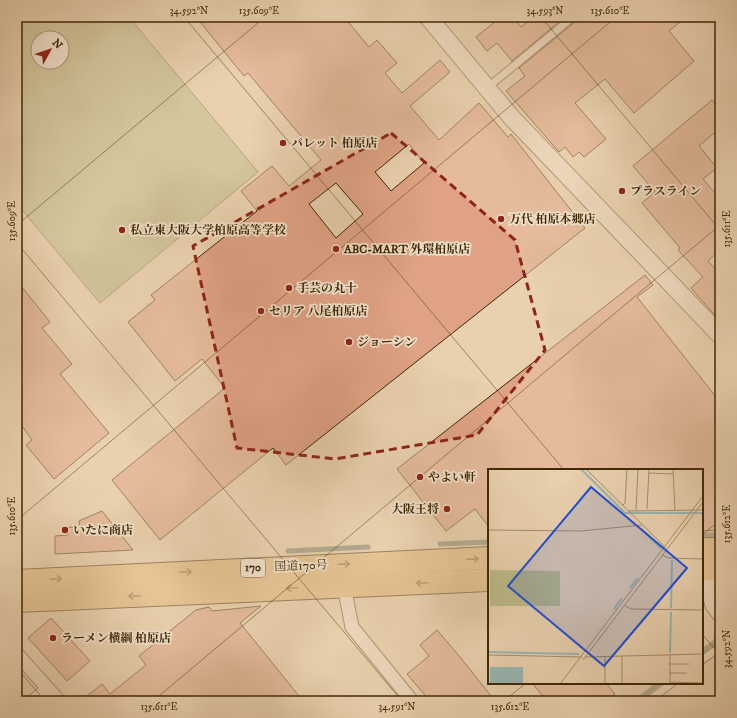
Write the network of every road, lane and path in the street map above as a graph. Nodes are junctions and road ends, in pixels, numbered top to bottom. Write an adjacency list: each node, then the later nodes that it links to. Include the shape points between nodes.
1 (428, 17): 3 (street)
2 (573, 17): 3 (lane)
3 (487, 88): 4 (street, via 512,118)
4 (720, 335)
5 (720, 549): 7 (highway)
6 (488, 558): 9 (highway, 国道170号 / 170, one-way to 6)
7 (706, 563): 12 (street, via 714,605)
8 (488, 580): 10 (highway, 国道170号 / 170, one-way to 10)
9 (17, 581)
10 (344, 586): 11 (highway, 国道170号 / 170, one-way to 11); 20 (street, via 352,627)
11 (17, 602)
12 (720, 613)
13 (720, 647): 15 (lane)
14 (17, 654): 17 (street)
15 (703, 659)
16 (671, 684): 21 (lane)
17 (48, 689): 18 (street); 19 (street)
18 (33, 701)
19 (59, 701)
20 (412, 701)
21 (648, 701)

